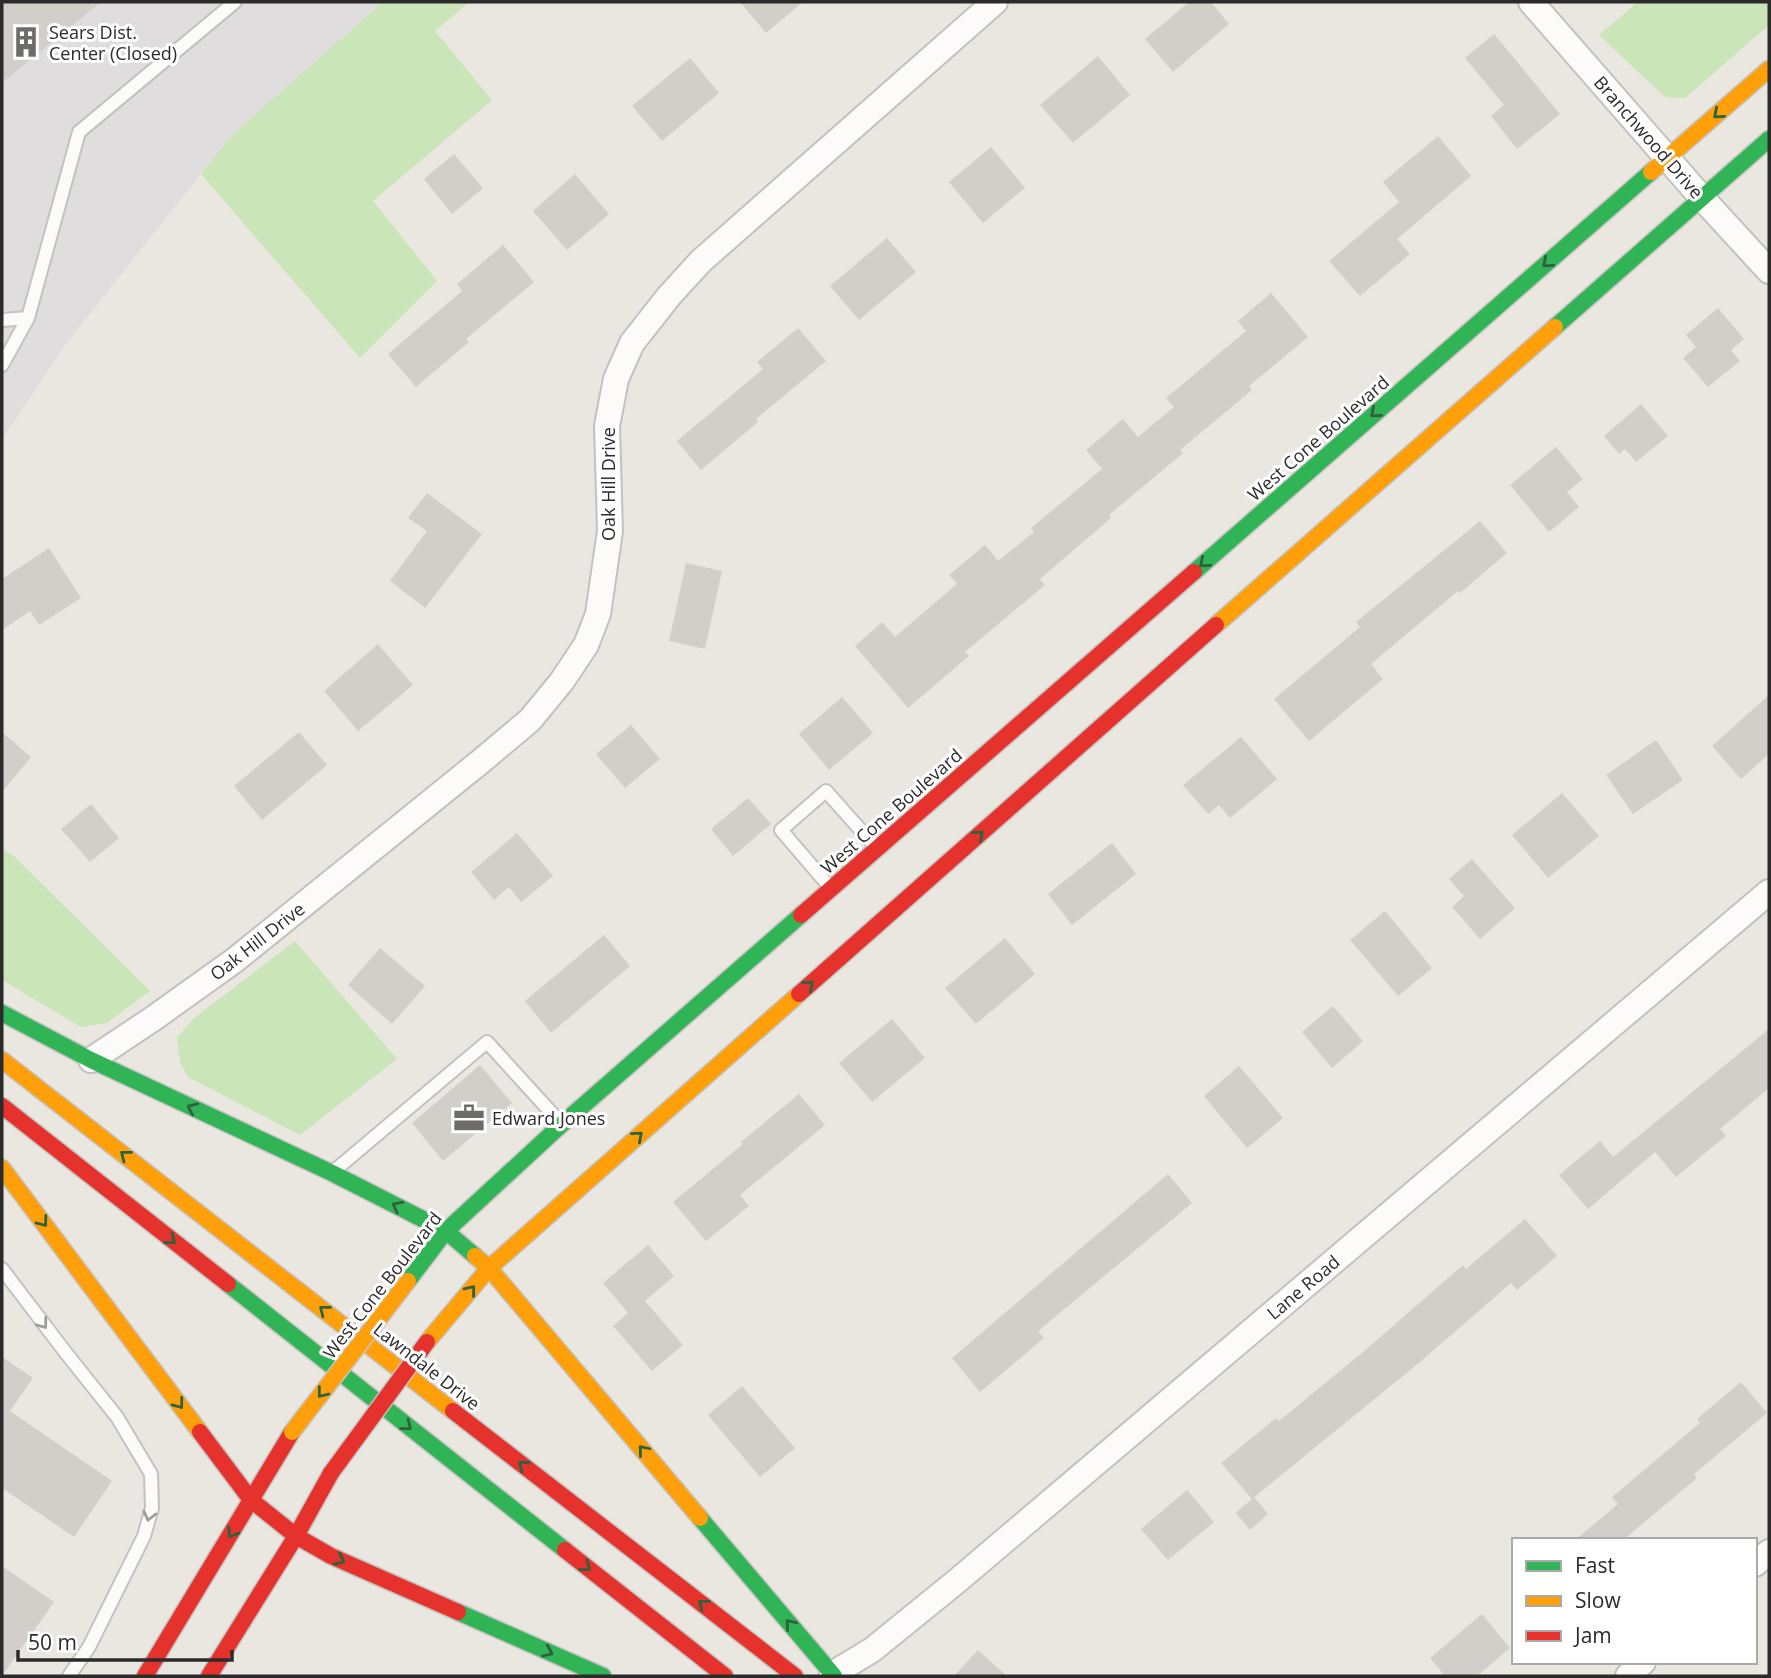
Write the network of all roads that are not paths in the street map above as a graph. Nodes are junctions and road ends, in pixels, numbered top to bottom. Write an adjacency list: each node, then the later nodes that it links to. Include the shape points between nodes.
1 (235, 2): 9 (lane, via 79,132)
2 (996, 2): 17 (street, Oak Hill Drive, via 701,261 632,343 616,379 607,426 610,531 598,614 586,645 530,720 235,960)
3 (1531, 2): 6 (street, Branchwood Drive)
4 (1769, 69): 6 (main road, West Cone Boulevard, one-way to 6)
5 (1769, 139): 7 (main road)
6 (1667, 158): 7 (street, Branchwood Drive); 12 (main road, West Cone Boulevard, one-way to 12)
7 (1702, 198): 8 (street, Branchwood Drive); 23 (main road, one-way to 7)
8 (1769, 271)
9 (28, 318): 10 (lane); 11 (lane)
10 (2, 320)
11 (2, 365)
12 (877, 849): 13 (main road, West Cone Boulevard); 13 (lane, via 826,791 781,830)
13 (831, 889): 19 (main road, West Cone Boulevard)
14 (1769, 892): 28 (street, Lane Road, via 957,1581 872,1650)
15 (2, 1013): 17 (main road)
16 (2, 1060): 34 (main road, Lawndale Drive, one-way to 16)
17 (92, 1060): 21 (main road, one-way to 17)
18 (2, 1107): 33 (main road, one-way to 33)
19 (562, 1124): 21 (lane, via 487,1042); 22 (main road, West Cone Boulevard)
20 (2, 1168): 25 (main road, one-way to 25)
21 (331, 1173): 22 (main road, one-way to 21)
22 (446, 1231): 23 (main road); 25 (main road, West Cone Boulevard, one-way to 25, bridge, via 292,1432)
23 (489, 1268): 26 (main road, one-way to 23, bridge, via 331,1473 427,1342); 28 (main road, one-way to 23)
24 (2, 1269): 29 (lane, one-way to 29, via 117,1416 150,1474 152,1508 144,1536 89,1647)
25 (251, 1500): 26 (main road); 30 (main road, West Cone Boulevard, one-way to 30)
26 (296, 1536): 31 (main road); 32 (main road, one-way to 32, via 331,1556)
27 (1641, 1664): 35 (street)
28 (833, 1675)
29 (69, 1676)
30 (145, 1676)
31 (209, 1676)
32 (603, 1676)
33 (725, 1676)
34 (795, 1676)
35 (1628, 1676)

